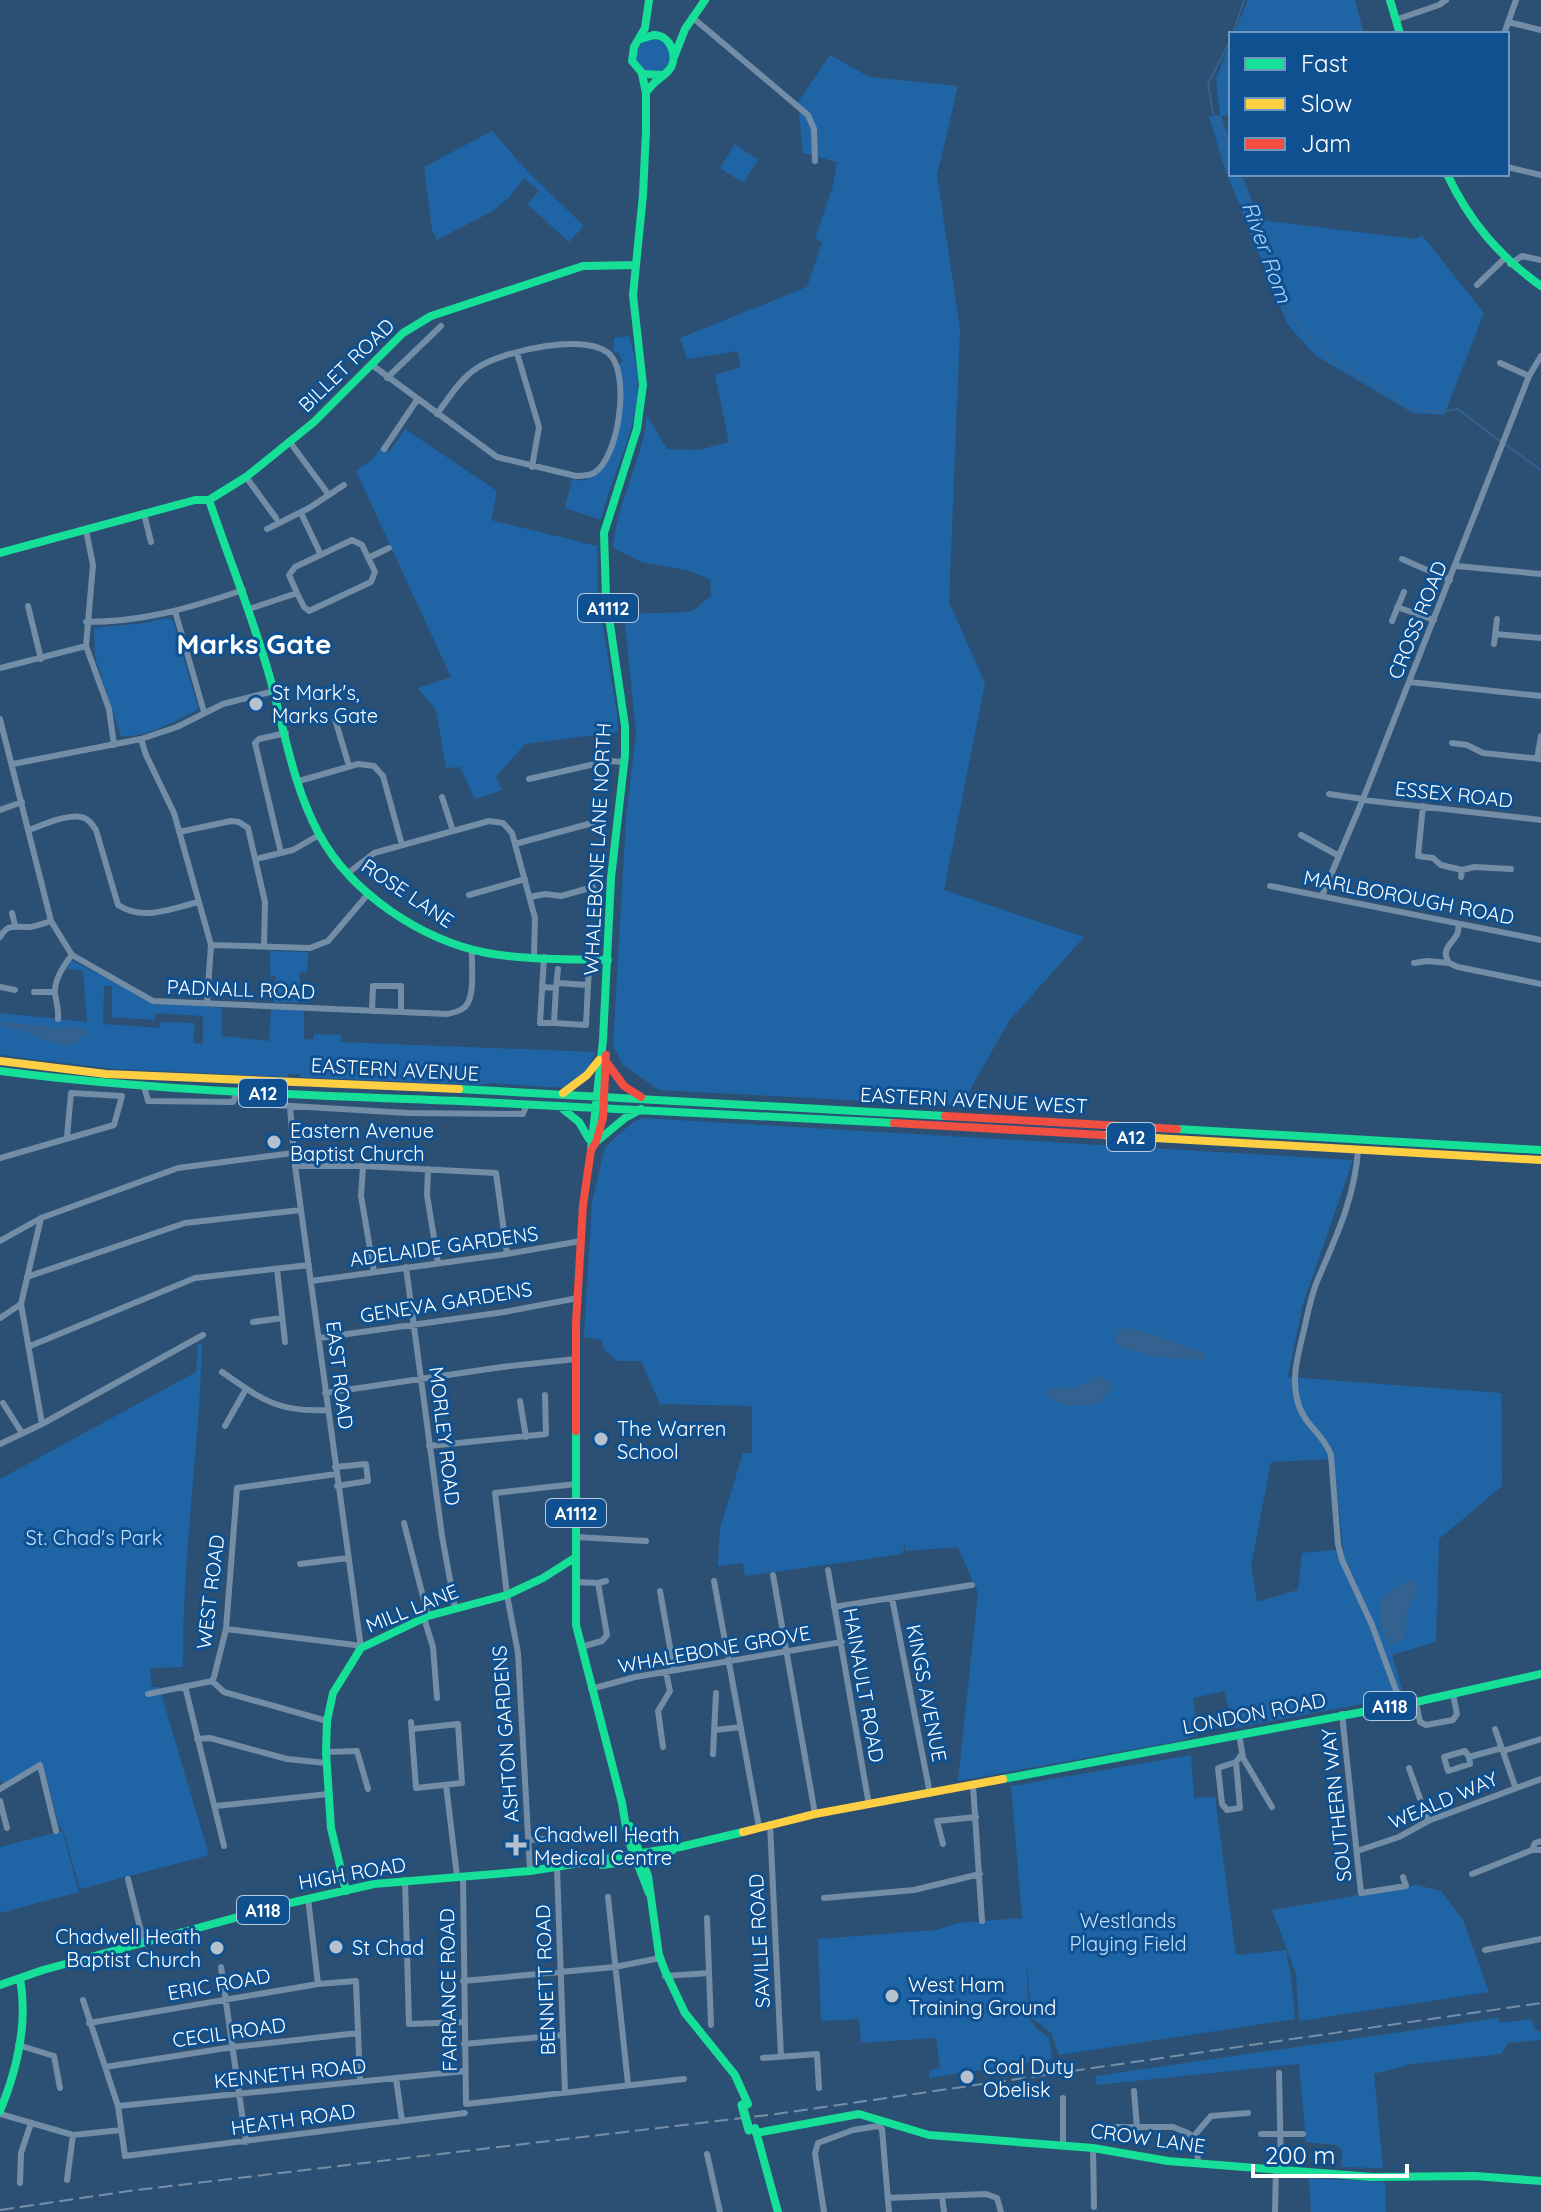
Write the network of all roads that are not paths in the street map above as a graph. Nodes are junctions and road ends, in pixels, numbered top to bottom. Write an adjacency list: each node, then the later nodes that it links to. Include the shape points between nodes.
1 (649, 0): 8 (main road, WHALEBONE LANE NORTH / A1112)
2 (705, 0): 6 (main road)
3 (1390, 0): 7 (main road)
4 (1446, 0): 7 (street)
5 (1516, 0): 9 (street)
6 (692, 17): 10 (main road); 20 (street, via 808,115)
7 (1395, 20): 12 (main road)
8 (647, 22): 14 (main road); 15 (main road, WHALEBONE LANE NORTH / A1112)
9 (1508, 22): 11 (street); 13 (street)
10 (685, 29): 14 (main road, via 670,38); 16 (main road)
11 (1541, 30)
12 (1399, 32)
13 (1505, 32)
14 (659, 37): 15 (main road); 16 (main road, via 671,46)
15 (641, 39): 17 (main road, WHALEBONE LANE NORTH / A1112, via 632,57)
16 (674, 58): 18 (main road)
17 (642, 74): 18 (main road); 19 (main road, WHALEBONE LANE NORTH / A1112)
18 (662, 75): 19 (main road)
19 (646, 93): 26 (main road, WHALEBONE LANE NORTH / A1112)
20 (815, 161)
21 (1509, 167): 22 (street)
22 (1541, 175)
23 (1448, 176): 25 (main road, via 1472,223)
24 (1541, 260): 25 (street, via 1522,256)
25 (1507, 262): 27 (street); 28 (main road)
26 (636, 265): 33 (main road, BILLET ROAD, via 583,266 431,316 403,333); 88 (main road, WHALEBONE LANE NORTH / A1112, via 633,304 643,385 637,429 604,533 603,565 625,726)
27 (1477, 285)
28 (1541, 286)
29 (441, 326): 35 (street)
30 (517, 353): 37 (street, via 479,366); 40 (street, via 539,427); 40 (street, via 564,345 600,347 614,360 619,377 617,427 601,466 587,476)
31 (1541, 356): 34 (street, CROSS ROAD)
32 (1500, 363): 34 (street)
33 (372, 365): 35 (street); 38 (main road, BILLET ROAD)
34 (1529, 376): 56 (street, CROSS ROAD)
35 (387, 378): 36 (street)
36 (417, 400): 37 (street); 39 (street)
37 (437, 414): 40 (street, via 497,457)
38 (289, 441): 41 (main road, BILLET ROAD); 43 (street)
39 (384, 449)
40 (532, 467)
41 (246, 477): 44 (main road, BILLET ROAD); 47 (street)
42 (344, 485): 45 (street)
43 (326, 491)
44 (209, 500): 46 (main road, BILLET ROAD); 59 (main road, ROSE LANE)
45 (301, 513): 48 (street); 53 (street)
46 (144, 514): 49 (main road, BILLET ROAD); 50 (street)
47 (276, 518)
48 (267, 529)
49 (86, 530): 52 (main road, BILLET ROAD); 69 (street, via 93,565)
50 (151, 542)
51 (389, 548): 54 (street)
52 (0, 553)
53 (321, 555): 54 (street, via 356,540); 61 (street, via 289,572)
54 (368, 558): 61 (street, via 375,575 371,582 312,610 304,607)
55 (1402, 559): 58 (street)
56 (1456, 566): 57 (street); 58 (street, CROSS ROAD)
57 (1541, 574)
58 (1450, 580): 67 (street, CROSS ROAD)
59 (243, 590): 64 (main road, ROSE LANE); 65 (street)
60 (1404, 592): 63 (street)
61 (297, 593): 64 (street)
62 (28, 606): 74 (street)
63 (1397, 607): 67 (street); 68 (street)
64 (249, 609): 77 (main road, ROSE LANE)
65 (175, 611): 69 (street, via 132,621); 79 (street)
66 (1497, 619): 70 (street)
67 (1434, 620): 76 (street, CROSS ROAD)
68 (1392, 621)
69 (86, 622): 73 (street)
70 (1496, 634): 71 (street); 72 (street)
71 (1541, 638)
72 (1494, 644)
73 (86, 646): 74 (street); 86 (street, via 109,709)
74 (41, 659): 75 (street)
75 (0, 668)
76 (1410, 682): 78 (street); 95 (street, CROSS ROAD)
77 (274, 691): 79 (street); 82 (main road, ROSE LANE)
78 (1541, 696)
79 (204, 712): 84 (street)
80 (0, 719): 89 (street, PADNALL ROAD)
81 (335, 719): 90 (street)
82 (286, 733): 92 (main road, ROSE LANE); 108 (street, via 255,743)
83 (1541, 736): 87 (street)
84 (141, 739): 86 (street); 103 (street)
85 (1452, 743): 87 (street)
86 (114, 745): 89 (street)
87 (1539, 759)
88 (624, 762): 91 (street); 132 (main road, WHALEBONE LANE NORTH / A1112)
89 (13, 764): 96 (street, PADNALL ROAD)
90 (349, 766): 92 (street); 107 (street, via 374,766 383,776)
91 (529, 779)
92 (299, 781): 104 (main road, ROSE LANE)
93 (1329, 794): 95 (street, ESSEX ROAD)
94 (442, 797): 102 (street)
95 (1363, 800): 97 (street, ESSEX ROAD); 109 (street, CROSS ROAD)
96 (22, 802): 98 (street); 101 (street, PADNALL ROAD)
97 (1423, 806): 99 (street, ESSEX ROAD); 111 (street, via 1418,856 1461,873 1474,867)
98 (0, 810)
99 (1541, 820)
100 (596, 822): 106 (street)
101 (29, 830): 120 (street, via 72,818 90,821 118,905 126,911 145,913); 122 (street, PADNALL ROAD)
102 (453, 831): 106 (street, via 495,821 508,828); 107 (street)
103 (179, 832): 110 (street, via 239,822 248,828); 120 (street)
104 (319, 835): 108 (street); 112 (main road, ROSE LANE)
105 (1301, 835): 109 (street)
106 (515, 844): 113 (street)
107 (402, 845): 112 (street, via 374,853)
108 (281, 853): 110 (street)
109 (1339, 856): 118 (street, CROSS ROAD)
110 (256, 859): 128 (street, via 265,902)
111 (1511, 869)
112 (347, 874): 116 (main road, ROSE LANE)
113 (525, 879): 117 (street); 119 (street)
114 (1270, 886): 118 (street, MARLBOROUGH ROAD)
115 (593, 887): 119 (street)
116 (369, 893): 128 (street, via 328,941 310,948); 129 (main road, ROSE LANE, via 438,937)
117 (469, 895)
118 (1322, 896): 123 (street, MARLBOROUGH ROAD)
119 (530, 897): 131 (street)
120 (198, 902): 127 (street)
121 (12, 913): 124 (street)
122 (51, 921): 124 (street); 130 (street, PADNALL ROAD)
123 (1459, 924): 126 (street, MARLBOROUGH ROAD); 134 (street, via 1448,942)
124 (15, 925): 125 (street)
125 (0, 937)
126 (1541, 940)
127 (211, 945): 128 (street); 145 (street)
128 (264, 947)
129 (472, 949): 131 (main road, ROSE LANE); 147 (street, PADNALL ROAD, via 470,991 463,1008 447,1014)
130 (72, 955): 144 (street); 145 (street, PADNALL ROAD, via 153,1001)
131 (539, 956): 132 (main road, ROSE LANE); 141 (street)
132 (608, 960): 152 (main road, WHALEBONE LANE NORTH / A1112)
133 (1414, 963): 134 (street)
134 (1449, 963): 137 (street)
135 (558, 969): 138 (street)
136 (589, 971): 139 (street)
137 (1541, 984)
138 (556, 985): 139 (street); 141 (street); 149 (street)
139 (588, 985): 150 (street)
140 (0, 987): 142 (street)
141 (542, 987): 149 (street, via 540,1023)
142 (15, 990)
143 (34, 992): 144 (street)
144 (55, 992): 148 (street)
145 (207, 1002): 146 (street, PADNALL ROAD)
146 (372, 1011): 147 (street, PADNALL ROAD); 147 (street, via 373,986 401,986)
147 (401, 1012)
148 (58, 1019)
149 (554, 1023): 150 (street)
150 (586, 1025): 151 (street)
151 (594, 1025)
152 (603, 1056): 156 (main road, A1112, via 572,1088); 157 (main road, via 624,1086); 158 (main road, WHALEBONE LANE NORTH / A1112)
153 (0, 1061): 155 (main road, EASTERN AVENUE / A12, via 106,1074)
154 (0, 1071): 160 (main road, EASTERN AVENUE / A12, via 144,1086)
155 (414, 1087): 156 (main road, EASTERN AVENUE / A12); 158 (main road, A12)
156 (556, 1094): 158 (main road, EASTERN AVENUE / A12)
157 (653, 1099): 158 (main road, EASTERN AVENUE WEST / A12); 167 (main road, EASTERN AVENUE WEST / A12)
158 (599, 1101): 161 (main road, EASTERN AVENUE / A12); 163 (main road, EASTERN AVENUE WEST / A12); 164 (main road, A12); 166 (main road, WHALEBONE LANE NORTH / A1112)
159 (242, 1103): 162 (street)
160 (527, 1103): 161 (main road, EASTERN AVENUE / A12); 162 (street, EASTERN AVENUE, via 523,1114)
161 (551, 1104): 166 (main road, via 579,1122)
162 (290, 1107): 169 (street, EAST ROAD)
163 (644, 1109): 164 (main road, EASTERN AVENUE WEST / A12); 166 (main road)
164 (724, 1114): 168 (main road, EASTERN AVENUE WEST / A12)
165 (67, 1137): 165 (street, via 114,1125 122,1096 71,1093); 170 (street)
166 (592, 1145): 178 (main road, WHALEBONE LANE NORTH / A1112)
167 (1541, 1150)
168 (1358, 1152): 171 (main road, EASTERN AVENUE WEST / A12); 250 (street, via 1345,1216 1317,1281 1293,1381 1308,1426 1331,1455 1342,1560)
169 (293, 1153): 172 (street, EAST ROAD); 176 (street, via 178,1168)
170 (0, 1158)
171 (1541, 1160)
172 (295, 1166): 173 (street); 175 (street, EAST ROAD)
173 (363, 1166): 174 (street); 184 (street, via 361,1196)
174 (428, 1169): 179 (street, via 496,1173); 180 (street)
175 (301, 1210): 181 (street, EAST ROAD); 185 (street, via 185,1223)
176 (41, 1218): 177 (street); 185 (street)
177 (0, 1241)
178 (581, 1241): 179 (street, ADELAIDE GARDENS); 187 (main road, WHALEBONE LANE NORTH / A1112)
179 (507, 1254): 180 (street, ADELAIDE GARDENS)
180 (438, 1263): 182 (street, ADELAIDE GARDENS)
181 (309, 1265): 183 (street); 186 (street, EAST ROAD)
182 (406, 1267): 184 (street, ADELAIDE GARDENS); 192 (street, MORLEY ROAD)
183 (277, 1269): 190 (street); 196 (street, via 192,1278)
184 (374, 1272): 186 (street, ADELAIDE GARDENS)
185 (27, 1277): 188 (street)
186 (311, 1281): 194 (street, EAST ROAD)
187 (578, 1298): 192 (street, GENEVA GARDENS); 197 (main road, WHALEBONE LANE NORTH / A1112)
188 (21, 1304): 189 (street); 196 (street)
189 (0, 1318)
190 (282, 1318): 191 (street); 195 (street)
191 (253, 1322)
192 (413, 1324): 194 (street, GENEVA GARDENS); 199 (street, MORLEY ROAD)
193 (203, 1335): 206 (street)
194 (319, 1338): 201 (street, EAST ROAD)
195 (285, 1342)
196 (30, 1346): 206 (street)
197 (576, 1359): 199 (street); 213 (main road, WHALEBONE LANE NORTH / A1112)
198 (222, 1372): 200 (street)
199 (422, 1379): 201 (street); 211 (street, MORLEY ROAD)
200 (246, 1389): 205 (street, via 267,1403); 207 (street)
201 (325, 1393): 205 (street, EAST ROAD)
202 (545, 1395): 209 (street, via 546,1434)
203 (520, 1401): 209 (street)
204 (3, 1403): 208 (street)
205 (328, 1410): 212 (street, EAST ROAD)
206 (42, 1424): 208 (street)
207 (225, 1426)
208 (22, 1433): 210 (street)
209 (526, 1437): 211 (street)
210 (0, 1444)
211 (429, 1446): 231 (street, MORLEY ROAD)
212 (336, 1470): 214 (street, EAST ROAD); 214 (street, via 366,1464 368,1481); 234 (street, WEST ROAD, via 237,1488)
213 (576, 1484): 216 (main road, WHALEBONE LANE NORTH / A1112); 229 (street, ASHTON GARDENS, via 495,1493)
214 (337, 1486): 219 (street, EAST ROAD)
215 (404, 1523): 233 (street)
216 (576, 1537): 217 (street); 218 (main road, WHALEBONE LANE NORTH / A1112)
217 (646, 1541)
218 (576, 1557): 225 (main road, WHALEBONE LANE NORTH / A1112); 229 (main road, MILL LANE)
219 (348, 1558): 220 (street); 237 (street, EAST ROAD)
220 (300, 1564)
221 (828, 1570): 232 (street, HAINAULT ROAD)
222 (773, 1575): 238 (street)
223 (606, 1581): 226 (street)
224 (714, 1581): 239 (street)
225 (575, 1582): 226 (street); 236 (main road, WHALEBONE LANE NORTH / A1112)
226 (598, 1583): 236 (street, via 607,1635)
227 (972, 1585): 230 (street)
228 (660, 1591): 240 (street)
229 (507, 1595): 231 (main road, MILL LANE); 288 (street, ASHTON GARDENS, via 518,1653)
230 (892, 1598): 232 (street); 275 (street, KINGS AVENUE)
231 (455, 1607): 233 (main road, MILL LANE)
232 (834, 1607): 235 (street, HAINAULT ROAD)
233 (426, 1617): 237 (main road, MILL LANE); 248 (street)
234 (226, 1629): 237 (street); 242 (street, WEST ROAD)
235 (842, 1642): 238 (street, WHALEBONE GROVE); 277 (street, HAINAULT ROAD)
236 (581, 1647): 244 (main road, WHALEBONE LANE NORTH / A1112)
237 (361, 1648): 252 (main road, MILL LANE, via 333,1693)
238 (787, 1652): 239 (street, WHALEBONE GROVE); 280 (street)
239 (730, 1661): 240 (street, WHALEBONE GROVE); 253 (street)
240 (670, 1671): 244 (street, WHALEBONE GROVE); 259 (street, via 670,1693 658,1715)
241 (1541, 1674): 247 (main road, LONDON ROAD / A118)
242 (212, 1681): 243 (street); 252 (street, via 224,1692)
243 (185, 1686): 246 (street); 257 (street)
244 (591, 1689): 295 (main road, WHALEBONE LANE NORTH / A1112, via 628,1839)
245 (716, 1693): 255 (street)
246 (148, 1694)
247 (1453, 1694): 249 (main road, LONDON ROAD / A118); 249 (street, via 1453,1720 1426,1725 1420,1722)
248 (437, 1698)
249 (1416, 1702): 250 (main road, LONDON ROAD / A118)
250 (1401, 1704): 251 (main road, LONDON ROAD / A118)
251 (1342, 1714): 256 (main road, LONDON ROAD / A118); 294 (street, SOUTHERN WAY)
252 (327, 1721): 261 (main road, MILL LANE)
253 (741, 1727): 255 (street); 284 (street)
254 (1495, 1729): 260 (street)
255 (715, 1730): 262 (street)
256 (1239, 1734): 263 (street); 270 (main road, LONDON ROAD / A118)
257 (197, 1739): 266 (street); 278 (street)
258 (1541, 1739): 260 (street)
259 (663, 1747)
260 (1502, 1750): 264 (street); 271 (street)
261 (326, 1752): 266 (main road, MILL LANE); 273 (street, via 357,1751)
262 (713, 1754)
263 (1242, 1754): 265 (street); 279 (street)
264 (1469, 1757)
265 (1236, 1762): 265 (street, via 1240,1808 1227,1810 1218,1768)
266 (326, 1763): 274 (main road, MILL LANE)
267 (1409, 1768): 282 (street)
268 (1541, 1779): 271 (street, WEALD WAY)
269 (446, 1785): 269 (street, via 462,1783 458,1724 411,1726 416,1788); 300 (street, FARRANCE ROAD)
270 (973, 1785): 275 (main road, HIGH ROAD / A118); 281 (street)
271 (1515, 1786): 282 (street, WEALD WAY)
272 (0, 1789): 286 (street, via 40,1765)
273 (368, 1789)
274 (328, 1794): 278 (street); 304 (main road, MILL LANE)
275 (930, 1794): 277 (main road, HIGH ROAD / A118)
276 (0, 1801): 285 (street)
277 (869, 1805): 280 (main road, HIGH ROAD / A118)
278 (216, 1806): 291 (street)
279 (1272, 1807)
280 (815, 1814): 283 (main road, HIGH ROAD / A118)
281 (976, 1817): 290 (street, via 937,1821); 298 (street)
282 (1428, 1821): 294 (street, WEALD WAY)
283 (770, 1824): 284 (main road, HIGH ROAD / A118); 333 (street, SAVILLE ROAD)
284 (759, 1827): 295 (main road, HIGH ROAD / A118, via 659,1857)
285 (7, 1828)
286 (56, 1831)
287 (579, 1837): 288 (street)
288 (528, 1840): 297 (street, ASHTON GARDENS)
289 (1541, 1841): 292 (street)
290 (943, 1844)
291 (224, 1846)
292 (1532, 1850): 293 (street); 299 (street)
293 (1541, 1850)
294 (1357, 1851): 301 (street, SOUTHERN WAY, via 1361,1893 1406,1886)
295 (638, 1857): 296 (main road, HIGH ROAD / A118); 313 (main road, A1112)
296 (557, 1868): 297 (main road, HIGH ROAD / A118); 316 (street, BENNETT ROAD)
297 (530, 1871): 300 (main road, HIGH ROAD / A118)
298 (980, 1874): 307 (street, via 914,1890); 309 (street)
299 (1472, 1874)
300 (460, 1876): 303 (main road, HIGH ROAD / A118); 320 (street, FARRANCE ROAD)
301 (1403, 1877)
302 (128, 1879): 311 (street)
303 (405, 1880): 304 (main road, HIGH ROAD / A118); 325 (street, via 409,2024)
304 (346, 1891): 306 (main road, HIGH ROAD / A118)
305 (608, 1897): 315 (street)
306 (308, 1898): 311 (main road, HIGH ROAD / A118); 321 (street)
307 (824, 1898)
308 (707, 1918): 317 (street)
309 (982, 1921)
310 (1541, 1939): 312 (street)
311 (144, 1944): 319 (main road, HIGH ROAD / A118)
312 (1485, 1950)
313 (660, 1958): 315 (street); 318 (main road, A1112)
314 (221, 1967): 323 (street)
315 (615, 1967): 316 (street); 341 (street)
316 (560, 1973): 320 (street); 329 (street, BENNETT ROAD)
317 (709, 1973): 318 (street); 327 (street)
318 (669, 1975): 358 (main road, A1112, bridge, via 682,2018 732,2080)
319 (20, 1978): 322 (main road, HIGH ROAD / A118); 331 (main road, via 24,2012)
320 (463, 1981): 325 (street, FARRANCE ROAD)
321 (318, 1984): 323 (street, ERIC ROAD); 328 (street, ERIC ROAD, via 356,1981)
322 (0, 1985)
323 (226, 1999): 326 (street, ERIC ROAD); 332 (street)
324 (83, 2000): 326 (street)
325 (463, 2022): 330 (street, FARRANCE ROAD)
326 (89, 2023): 335 (street)
327 (711, 2025)
328 (358, 2033): 332 (street, CECIL ROAD); 340 (street)
329 (563, 2035): 330 (street); 345 (street, BENNETT ROAD)
330 (464, 2044): 336 (street, FARRANCE ROAD)
331 (18, 2045): 342 (street, via 54,2056); 349 (main road)
332 (233, 2047): 335 (street, CECIL ROAD); 346 (street)
333 (781, 2056): 334 (street); 343 (street, via 817,2054)
334 (763, 2058)
335 (105, 2067): 348 (street)
336 (465, 2071): 338 (street, KENNETH ROAD); 345 (street, FARRANCE ROAD, via 466,2104)
337 (1279, 2073): 360 (street)
338 (396, 2078): 340 (street, KENNETH ROAD); 352 (street)
339 (684, 2079): 341 (street)
340 (360, 2082): 346 (street, KENNETH ROAD)
341 (628, 2084): 345 (street)
342 (60, 2088)
343 (819, 2088)
344 (1134, 2091): 356 (street)
345 (565, 2092)
346 (239, 2095): 348 (street, KENNETH ROAD); 364 (street)
347 (1063, 2098): 365 (street)
348 (118, 2106): 357 (street)
349 (1, 2107): 353 (street)
350 (465, 2113): 352 (street, HEATH ROAD)
351 (1248, 2113): 363 (street, via 1211,2116)
352 (402, 2121): 364 (street, HEATH ROAD)
353 (31, 2123): 362 (street); 372 (street, via 21,2153)
354 (885, 2125): 358 (main road, CROW LANE, via 854,2115); 365 (main road, CROW LANE, via 950,2138); 374 (street); 378 (street, via 818,2143)
355 (1113, 2127): 356 (street)
356 (1137, 2128): 363 (street, via 1173,2127)
357 (121, 2130): 362 (street); 364 (street, HEATH ROAD, via 125,2156)
358 (753, 2130): 377 (main road, A1112)
359 (1261, 2134): 360 (street)
360 (1280, 2134): 361 (street); 369 (street)
361 (1303, 2134)
362 (73, 2135): 370 (street)
363 (1193, 2137): 368 (street)
364 (246, 2142)
365 (1063, 2145): 366 (main road, CROW LANE)
366 (1093, 2148): 368 (main road, CROW LANE); 375 (street)
367 (707, 2154): 376 (street)
368 (1198, 2164): 369 (main road, CROW LANE)
369 (1278, 2169): 371 (main road, CROW LANE); 382 (street)
370 (67, 2180)
371 (1541, 2181)
372 (20, 2183)
373 (942, 2196): 374 (street); 380 (street); 381 (street, via 986,2194 997,2198)
374 (888, 2198): 379 (street)
375 (1094, 2207)
376 (720, 2212)
377 (775, 2212)
378 (824, 2212)
379 (889, 2212)
380 (944, 2212)
381 (1001, 2212)
382 (1275, 2212)

